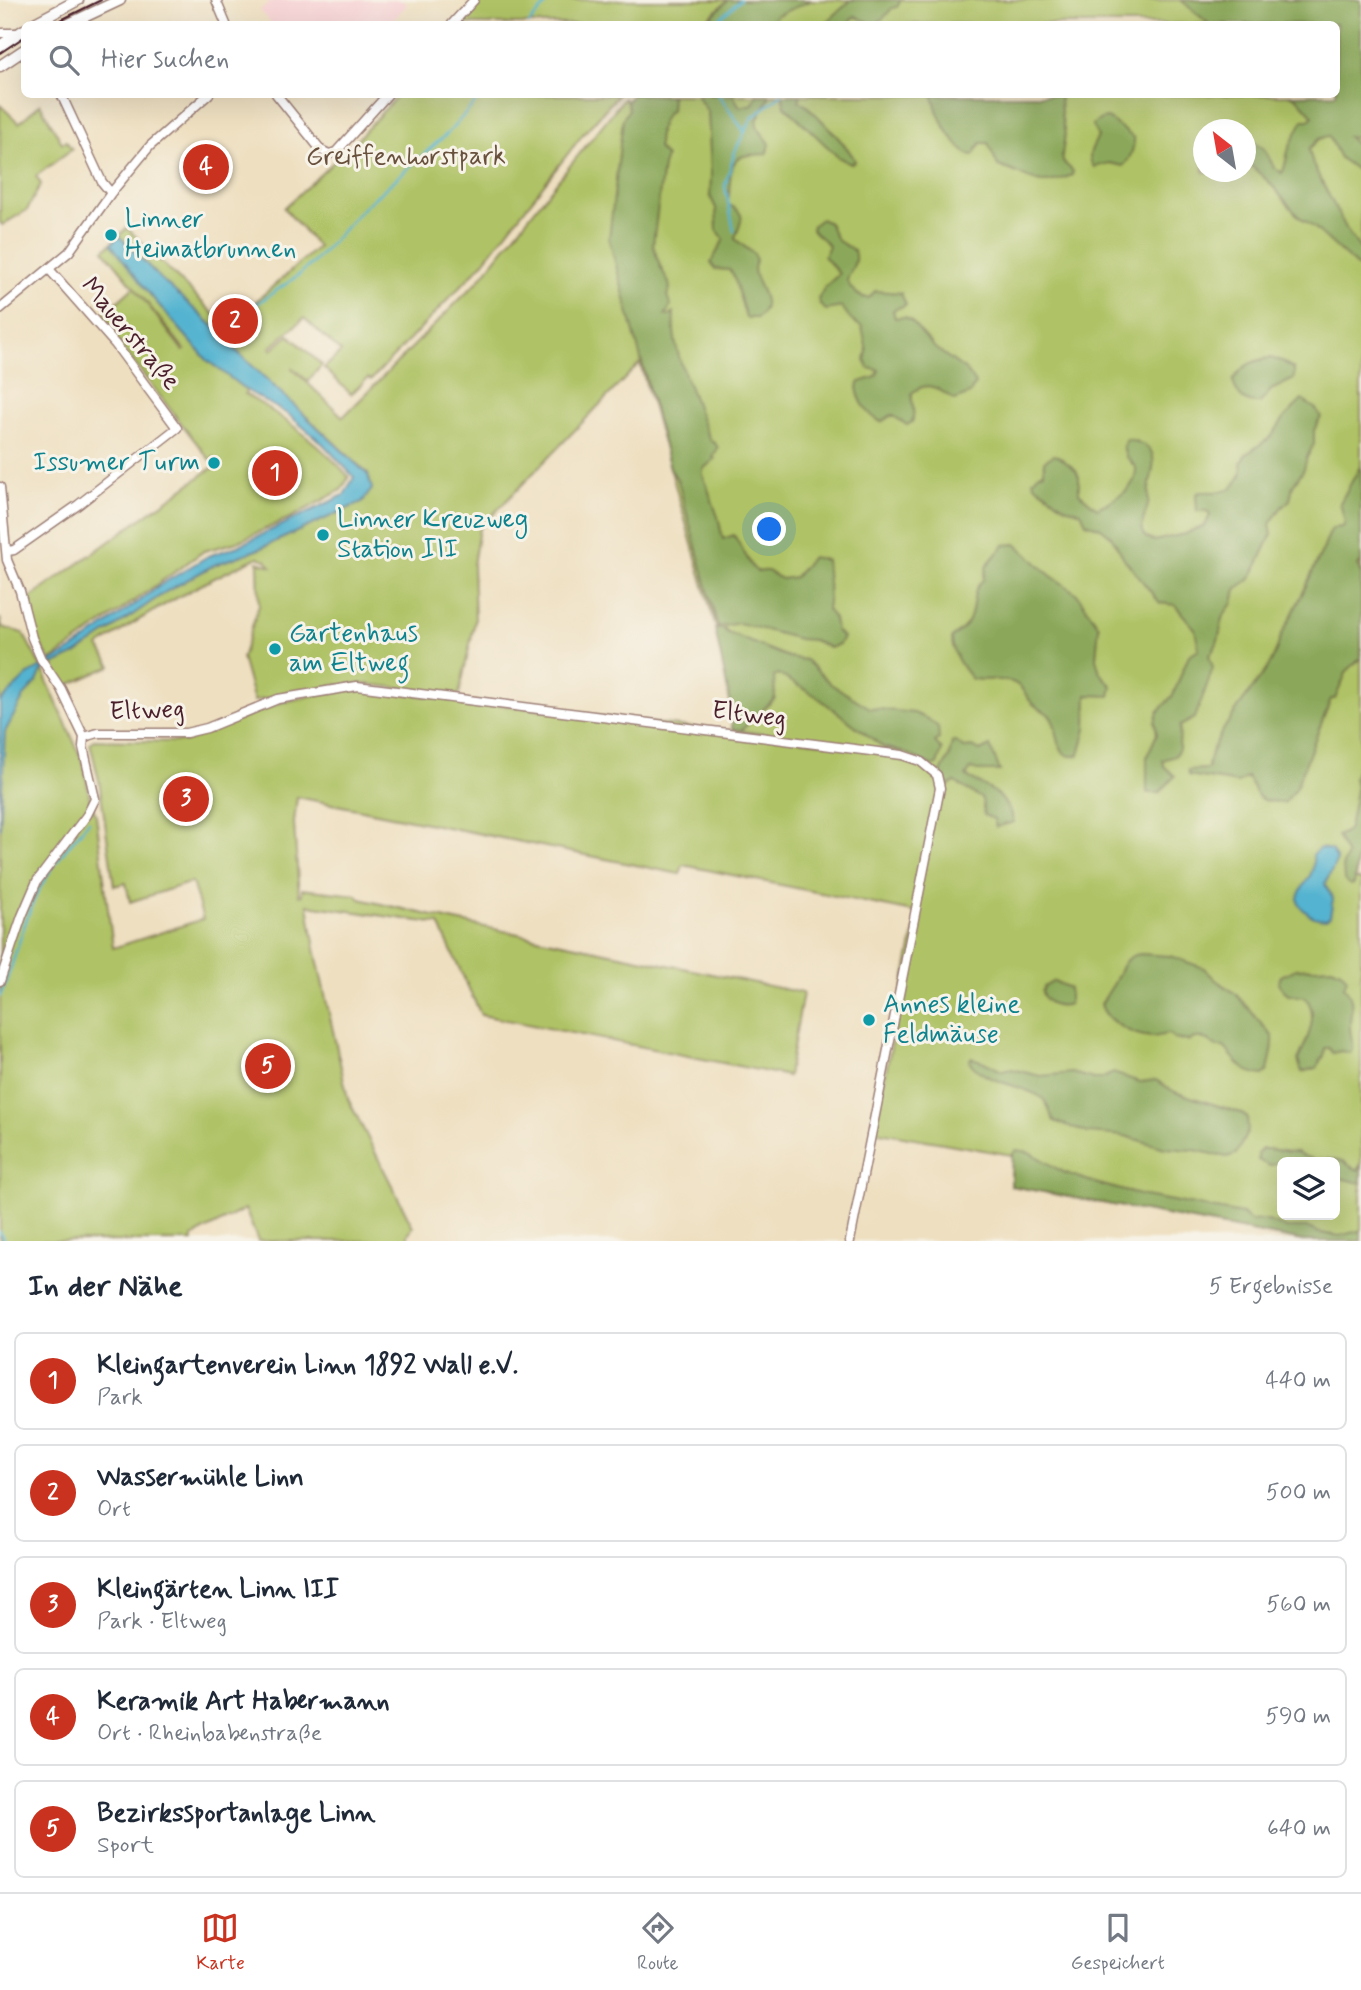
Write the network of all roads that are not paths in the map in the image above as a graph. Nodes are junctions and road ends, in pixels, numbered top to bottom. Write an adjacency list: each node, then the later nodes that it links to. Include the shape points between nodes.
1 (78, 0): 5 (main road)
2 (120, 0): 6 (main road)
3 (216, 0): 7 (street)
4 (474, 0): 8 (street)
5 (39, 21)
6 (75, 21)
7 (225, 21)
8 (455, 21)
9 (21, 31): 11 (street)
10 (21, 32): 12 (main road)
11 (0, 33)
12 (0, 46)
13 (20, 56): 14 (main road)
14 (0, 66)
15 (63, 98): 19 (street)
16 (204, 98): 19 (street, via 150,146)
17 (279, 98): 18 (street, via 329,154 336,152)
18 (384, 98)
19 (111, 193): 20 (street, via 69,252)
20 (49, 270): 21 (street); 23 (street, Mauerstraße, via 177,426)
21 (0, 309)
22 (0, 487): 23 (street)
23 (5, 557): 24 (street, via 20,591 30,634)
24 (84, 737): 25 (street, via 95,799 37,881); 26 (street, Eltweg, via 186,733 278,699 370,687 902,755 920,761 937,775 940,788)
25 (0, 981)
26 (850, 1241)

